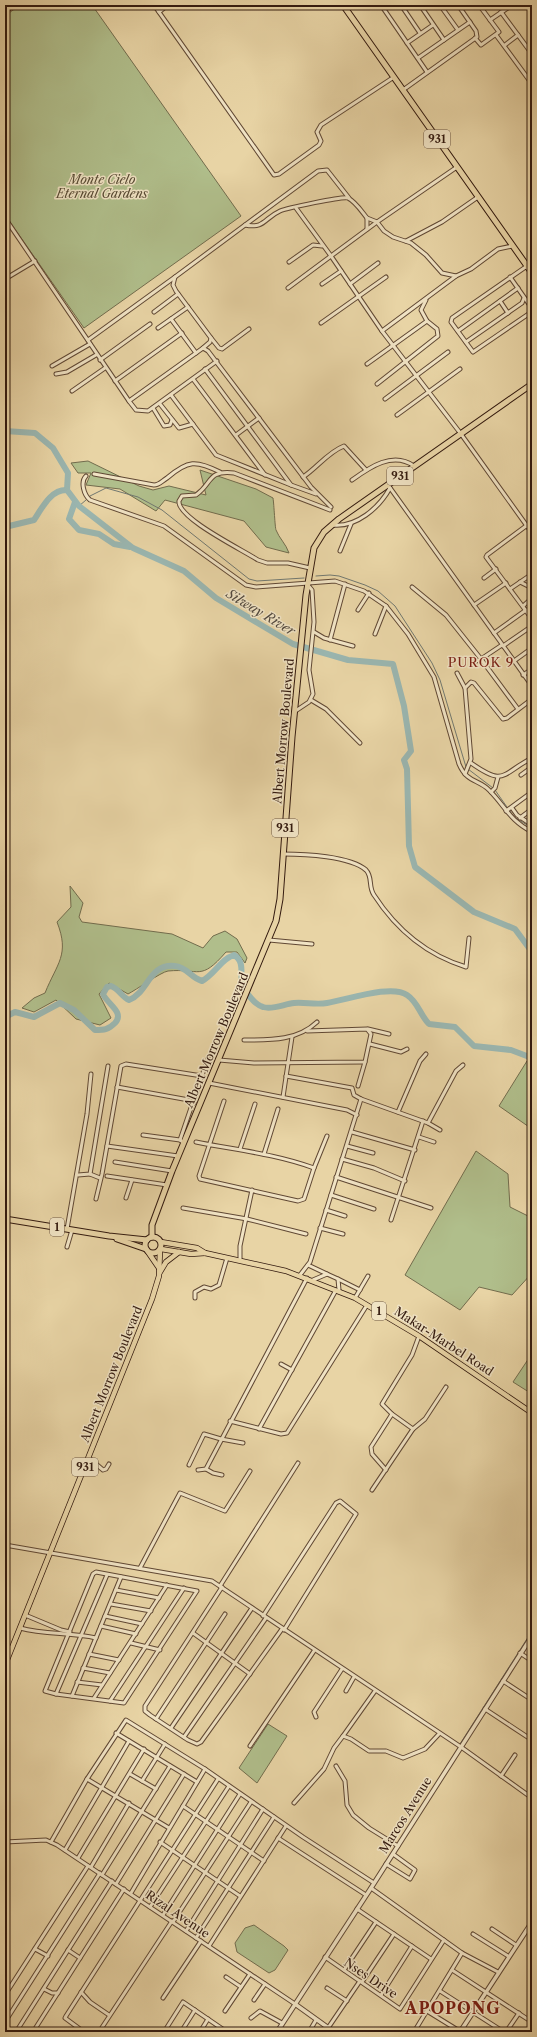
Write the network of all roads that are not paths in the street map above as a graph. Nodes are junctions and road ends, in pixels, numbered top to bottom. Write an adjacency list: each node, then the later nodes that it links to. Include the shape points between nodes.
1 (14, 5): 14 (street)
2 (154, 5): 15 (street)
3 (168, 5): 15 (street)
4 (343, 5): 13 (highway, 931)
5 (354, 5): 13 (street)
6 (381, 5): 26 (street)
7 (400, 5): 21 (street)
8 (420, 5): 19 (street)
9 (440, 5): 20 (street)
10 (458, 5): 18 (street)
11 (479, 5): 17 (street)
12 (512, 5): 16 (street)
13 (346, 10): 31 (highway, 931)
14 (5, 12)
15 (159, 12): 31 (street, via 274,175 281,173 319,145 321,141 317,132 321,125)
16 (502, 12): 17 (street); 23 (street)
17 (490, 20): 22 (street, via 499,32)
18 (470, 22): 20 (street); 24 (street, via 476,31)
19 (433, 25): 21 (street); 25 (street)
20 (458, 30): 25 (street)
21 (420, 33): 26 (street)
22 (496, 35): 24 (street, via 482,45); 27 (street)
23 (518, 35): 27 (street); 28 (street)
24 (475, 38): 30 (street)
25 (444, 40): 29 (street)
26 (407, 43): 29 (street)
27 (505, 45): 32 (street)
28 (532, 54)
29 (418, 58): 30 (street)
30 (427, 72): 33 (street)
31 (394, 77): 33 (highway, 931)
32 (532, 84)
33 (403, 90): 34 (highway, 931)
34 (457, 167): 35 (highway, 931); 40 (street)
35 (478, 196): 43 (street, via 442,222); 45 (highway, 931)
36 (348, 198): 37 (street, via 329,199); 39 (street); 41 (street, via 332,174 327,170 321,170)
37 (296, 208): 41 (street, via 281,210 262,225); 44 (street)
38 (5, 218): 47 (street)
39 (367, 218): 40 (street); 42 (street)
40 (377, 222): 42 (street); 43 (street, via 381,229 393,237)
41 (245, 225): 54 (street)
42 (367, 229): 46 (street)
43 (406, 241): 53 (street, via 426,255 440,271)
44 (322, 246): 46 (street); 48 (street, via 313,245)
45 (512, 246): 50 (highway, 931); 53 (street, via 501,247)
46 (331, 256): 51 (street); 62 (street)
47 (35, 261): 57 (street); 82 (street)
48 (289, 262)
49 (378, 263): 60 (street)
50 (527, 266): 52 (highway, 931); 56 (street)
51 (341, 271): 59 (street); 60 (street)
52 (532, 273)
53 (456, 276): 67 (street)
54 (175, 277): 58 (street); 61 (street)
55 (386, 277): 65 (street)
56 (510, 277): 63 (street); 79 (street, via 452,318 451,322)
57 (5, 279)
58 (167, 282): 61 (street); 82 (street)
59 (322, 284)
60 (350, 284): 65 (street)
61 (173, 285): 64 (street)
62 (288, 288)
63 (518, 288): 66 (street); 68 (street)
64 (178, 294): 69 (street); 70 (street)
65 (358, 296): 74 (street); 78 (street)
66 (524, 297): 71 (street, via 522,303); 83 (street, via 531,307 527,316 474,352)
67 (427, 298): 73 (street, via 421,310); 78 (street)
68 (500, 301): 71 (street); 79 (street)
69 (188, 308): 72 (street); 81 (street)
70 (154, 312)
71 (508, 313): 83 (street)
72 (172, 319): 76 (street); 80 (street)
73 (427, 321): 86 (street); 94 (street, via 435,326 439,334)
74 (321, 323)
75 (150, 324): 92 (street)
76 (158, 328)
77 (250, 329): 81 (street, via 222,349)
78 (382, 331): 86 (street)
79 (458, 331): 83 (street)
80 (182, 333): 90 (street); 103 (street)
81 (211, 338): 85 (street)
82 (88, 340): 84 (street)
83 (466, 342)
84 (90, 344): 91 (street); 96 (street)
85 (207, 346): 87 (street); 88 (street)
86 (393, 346): 94 (street); 95 (street)
87 (203, 348): 88 (street); 90 (street)
88 (208, 351): 93 (street)
89 (448, 352): 101 (street)
90 (196, 353): 110 (street)
91 (96, 355): 92 (street); 100 (street, via 67,372)
92 (100, 360): 97 (street)
93 (217, 361): 98 (street); 114 (street)
94 (405, 363): 101 (street); 104 (street)
95 (367, 364)
96 (52, 366)
97 (105, 368): 103 (street); 106 (street)
98 (205, 369): 102 (street); 117 (street)
99 (460, 369): 107 (street)
100 (56, 374)
101 (415, 375): 107 (street); 109 (street)
102 (193, 379): 108 (street); 119 (street)
103 (115, 382): 110 (street)
104 (377, 384)
105 (532, 384): 118 (highway, Albert Morrow Boulevard / 931)
106 (72, 391)
107 (428, 392): 113 (street); 118 (street)
108 (171, 396): 111 (street); 116 (street)
109 (385, 399)
110 (129, 401): 112 (street, via 134,409 139,411 145,412)
111 (160, 404): 112 (street); 115 (street)
112 (153, 408): 115 (street, via 164,426 170,425)
113 (397, 415)
114 (259, 418): 117 (street); 126 (street)
115 (172, 420): 116 (street, via 179,428)
116 (193, 424): 124 (street, via 216,455)
117 (248, 426): 119 (street); 127 (street)
118 (460, 434): 120 (highway, Albert Morrow Boulevard / 931); 135 (street)
119 (236, 435): 124 (street)
120 (414, 466): 121 (street, via 404,460 391,459); 131 (highway, Albert Morrow Boulevard / 931)
121 (366, 470): 126 (street, via 344,446); 128 (street)
122 (220, 472): 123 (street, via 192,462 179,467 156,485); 132 (street, via 234,473 331,508); 138 (street, via 196,495 180,498 179,506 184,513 200,526 263,562 288,563)
123 (94, 474)
124 (265, 475): 129 (street)
125 (86, 476): 143 (street, via 83,482 88,498 164,526 246,585 256,587)
126 (303, 477): 132 (street)
127 (287, 478): 129 (street); 130 (street)
128 (352, 480)
129 (286, 483): 130 (street)
130 (292, 485): 132 (street)
131 (389, 486): 133 (street, via 379,504); 134 (highway, Albert Morrow Boulevard / 931); 152 (street)
132 (317, 495)
133 (351, 524): 134 (street); 137 (street)
134 (330, 525): 138 (highway, Albert Morrow Boulevard / 931, via 318,539)
135 (526, 526): 136 (street); 139 (street, via 487,554 487,559)
136 (532, 533)
137 (340, 550)
138 (310, 568): 143 (highway, Albert Morrow Boulevard / 931)
139 (496, 569): 141 (street); 144 (street)
140 (532, 574): 142 (street)
141 (484, 578)
142 (520, 582): 148 (street); 149 (street)
143 (308, 583): 145 (street, via 328,581); 159 (street, via 312,590); 177 (highway, Albert Morrow Boulevard / 931)
144 (506, 583): 149 (street); 152 (street)
145 (345, 584): 150 (street); 162 (street)
146 (532, 584): 148 (street)
147 (412, 587): 166 (street, via 446,615)
148 (532, 588)
149 (510, 589): 154 (street)
150 (369, 593): 153 (street); 155 (street)
151 (532, 598): 154 (street)
152 (474, 605): 160 (street)
153 (386, 606): 161 (street); 183 (street, via 408,634 434,677 459,764)
154 (523, 606): 156 (street)
155 (358, 610)
156 (526, 610): 157 (street); 160 (street)
157 (532, 619)
158 (532, 626): 163 (street)
159 (314, 633): 162 (street); 175 (street, via 310,666 313,691)
160 (494, 633): 163 (street)
161 (375, 634)
162 (330, 640): 164 (street)
163 (503, 645): 166 (street); 167 (street)
164 (353, 646)
165 (532, 648): 167 (street)
166 (481, 658): 168 (street); 176 (street)
167 (514, 661): 171 (street)
168 (472, 664)
169 (532, 669): 171 (street)
170 (457, 673): 173 (street)
171 (523, 675): 172 (street)
172 (532, 686)
173 (464, 688): 176 (street, via 471,682 474,683 503,719); 181 (street)
174 (532, 699): 176 (street)
175 (311, 700): 177 (street); 178 (street, via 326,709)
176 (518, 709)
177 (294, 713): 193 (highway, Albert Morrow Boulevard / 931)
178 (360, 743)
179 (532, 758): 180 (street)
180 (526, 761): 182 (street); 185 (street, via 507,775)
181 (471, 763): 183 (street); 185 (street, via 490,776)
182 (532, 767): 184 (street)
183 (467, 771): 186 (street, via 472,781)
184 (521, 775)
185 (498, 777): 186 (street)
186 (493, 790): 189 (street)
187 (532, 792): 189 (street)
188 (532, 809): 190 (street)
189 (509, 810): 190 (street); 192 (street, via 516,822)
190 (520, 818): 191 (street)
191 (532, 825)
192 (532, 832)
193 (283, 854): 194 (street, via 338,859 363,868 370,875 371,891 394,920 419,944 445,960 466,967); 195 (highway, Albert Morrow Boulevard / 931, via 279,910)
194 (469, 938)
195 (269, 940): 196 (street); 207 (highway, Albert Morrow Boulevard / 931)
196 (312, 944)
197 (317, 1022): 199 (street)
198 (368, 1029): 199 (street); 200 (street); 203 (street, via 371,1034)
199 (307, 1031): 201 (street)
200 (389, 1034)
201 (292, 1037): 202 (street); 209 (street)
202 (244, 1040)
203 (370, 1044): 204 (street, via 401,1052); 208 (street)
204 (407, 1049)
205 (426, 1054): 224 (street, via 420,1061)
206 (208, 1058): 213 (street)
207 (218, 1060): 209 (street); 215 (highway, Albert Morrow Boulevard / 931)
208 (365, 1062): 209 (street); 216 (street)
209 (289, 1063): 214 (street)
210 (464, 1065): 227 (street, via 456,1071)
211 (108, 1066): 248 (street)
212 (91, 1074): 249 (street)
213 (202, 1076): 217 (street, via 124,1064 120,1068); 221 (street)
214 (286, 1076): 218 (street); 219 (street, via 352,1088 354,1095)
215 (209, 1083): 218 (street); 233 (highway, Albert Morrow Boulevard / 931)
216 (358, 1086)
217 (117, 1087): 221 (street); 237 (street)
218 (283, 1097): 225 (street, via 347,1110)
219 (361, 1099): 224 (street); 225 (street)
220 (224, 1101): 236 (street)
221 (194, 1103): 233 (street)
222 (255, 1104): 239 (street)
223 (278, 1109): 242 (street)
224 (398, 1112): 226 (street)
225 (357, 1115): 229 (street)
226 (423, 1121): 227 (street); 232 (street)
227 (428, 1123): 228 (street)
228 (440, 1130)
229 (352, 1132): 238 (street); 240 (street)
230 (143, 1135): 233 (street)
231 (327, 1136): 246 (street)
232 (419, 1137): 235 (street); 240 (street)
233 (182, 1141): 243 (highway, Albert Morrow Boulevard / 931)
234 (196, 1142): 236 (street)
235 (434, 1142)
236 (210, 1145): 239 (street); 256 (street, via 199,1176 201,1181)
237 (107, 1146): 243 (street); 252 (street)
238 (347, 1146): 241 (street); 244 (street)
239 (240, 1149): 242 (street)
240 (415, 1150): 254 (street)
241 (373, 1153)
242 (264, 1154): 246 (street)
243 (178, 1156): 247 (highway, Albert Morrow Boulevard / 931)
244 (342, 1159): 251 (street); 254 (street, via 374,1168)
245 (115, 1162): 247 (street)
246 (314, 1168): 256 (street, via 302,1201)
247 (172, 1171): 255 (highway, Albert Morrow Boulevard / 931)
248 (90, 1174): 249 (street); 252 (street)
249 (78, 1175): 270 (street)
250 (107, 1176): 253 (street)
251 (336, 1177): 257 (street); 259 (street)
252 (100, 1178): 260 (street)
253 (132, 1180): 255 (street); 258 (street)
254 (404, 1181): 259 (street)
255 (167, 1185): 274 (highway, Albert Morrow Boulevard / 931)
256 (252, 1190): 267 (street)
257 (330, 1195): 263 (street); 264 (street)
258 (126, 1198)
259 (399, 1198): 262 (street); 268 (street)
260 (96, 1199)
261 (183, 1208): 267 (street)
262 (431, 1208)
263 (374, 1209)
264 (326, 1210): 265 (street); 269 (street)
265 (345, 1216)
266 (5, 1219): 270 (highway, 1)
267 (247, 1219): 271 (street); 282 (street, via 240,1246)
268 (391, 1220)
269 (320, 1228): 272 (street); 283 (street)
270 (69, 1229): 273 (highway, 1); 276 (street)
271 (306, 1234)
272 (343, 1234)
273 (109, 1236): 274 (highway, 1); 277 (highway, 1)
274 (149, 1238): 275 (highway, 1, via 158,1238); 277 (highway)
275 (161, 1242): 278 (highway); 280 (main road, Makar-Marbel Road / 1, via 197,1248)
276 (67, 1248)
277 (147, 1250): 278 (highway, 1, via 154,1253); 284 (main road)
278 (160, 1250): 279 (main road, Makar-Marbel Road / 1); 284 (main road, Albert Morrow Boulevard / 931)
279 (179, 1252): 280 (main road, Makar-Marbel Road / 1); 284 (main road, via 169,1258)
280 (205, 1253): 281 (main road, Makar-Marbel Road / 1)
281 (227, 1258): 282 (main road, Makar-Marbel Road / 1); 293 (street, via 219,1285 211,1289 204,1286 195,1292)
282 (240, 1260): 286 (main road, Makar-Marbel Road / 1)
283 (308, 1265): 285 (street); 286 (street)
284 (159, 1270): 307 (main road, Albert Morrow Boulevard / 931, via 152,1299)
285 (327, 1274): 289 (street); 290 (street)
286 (300, 1275): 288 (main road, Makar-Marbel Road / 1)
287 (368, 1276): 292 (street)
288 (307, 1278): 290 (main road, Makar-Marbel Road / 1); 302 (street)
289 (338, 1279): 291 (street); 292 (street)
290 (313, 1280): 291 (main road, Makar-Marbel Road / 1)
291 (338, 1290): 294 (main road, Makar-Marbel Road / 1); 298 (street)
292 (360, 1290): 294 (street)
293 (195, 1298)
294 (356, 1298): 295 (main road, Makar-Marbel Road / 1)
295 (367, 1305): 296 (main road, Makar-Marbel Road / 1); 303 (street, via 287,1433)
296 (419, 1336): 300 (main road, Makar-Marbel Road / 1); 301 (street, via 412,1355 382,1404)
297 (281, 1364): 298 (street)
298 (292, 1370): 303 (street)
299 (446, 1387): 304 (street, via 425,1419)
300 (532, 1413)
301 (392, 1414): 304 (street); 313 (street, via 376,1436 371,1451)
302 (230, 1421): 303 (street); 305 (street)
303 (259, 1429)
304 (413, 1429): 313 (street)
305 (221, 1439): 306 (street); 310 (street, via 204,1434); 311 (street)
306 (243, 1443)
307 (89, 1458): 309 (street, via 103,1470); 318 (main road, Albert Morrow Boulevard / 931)
308 (298, 1463): 323 (street)
309 (109, 1464)
310 (189, 1465)
311 (206, 1469): 312 (street); 315 (street)
312 (198, 1470)
313 (386, 1470): 316 (street)
314 (250, 1471): 319 (street, via 224,1511 180,1492)
315 (222, 1475)
316 (372, 1490)
317 (5, 1545): 318 (street)
318 (50, 1551): 319 (street); 331 (main road, Albert Morrow Boulevard / 931)
319 (140, 1568): 323 (street, via 212,1581)
320 (107, 1575): 321 (street); 340 (street, via 96,1572 93,1574); 343 (street)
321 (121, 1577): 322 (street); 325 (street)
322 (167, 1585): 324 (street); 326 (street)
323 (221, 1586): 328 (street); 341 (street)
324 (184, 1588): 348 (street); 349 (street, via 196,1590 197,1593)
325 (116, 1590): 326 (street); 327 (street)
326 (159, 1598): 329 (street)
327 (111, 1604): 329 (street); 332 (street)
328 (252, 1608): 333 (street); 353 (street)
329 (151, 1611): 334 (street)
330 (225, 1614): 347 (street)
331 (25, 1615): 335 (street); 337 (main road, Albert Morrow Boulevard / 931)
332 (105, 1616): 334 (street); 336 (street)
333 (265, 1617): 338 (street); 338 (street, via 336,1503 340,1501 356,1514); 356 (street)
334 (142, 1624): 342 (street)
335 (52, 1626): 339 (street); 340 (street)
336 (101, 1626): 342 (street); 345 (street)
337 (20, 1628): 339 (street); 357 (main road, Albert Morrow Boulevard / 931)
338 (283, 1629): 350 (street); 361 (street)
339 (50, 1633): 340 (street)
340 (69, 1633): 343 (street); 368 (street, via 45,1690 47,1693)
341 (193, 1633): 347 (street); 375 (street, via 145,1706 145,1711)
342 (136, 1634): 346 (street)
343 (82, 1635): 345 (street); 368 (street)
344 (532, 1636): 351 (street, Marcos Avenue)
345 (96, 1638): 352 (street)
346 (131, 1643): 348 (street); 354 (street)
347 (206, 1643): 353 (street); 375 (street)
348 (146, 1647): 349 (street); 372 (street)
349 (160, 1650): 372 (street, via 126,1701)
350 (314, 1651): 359 (street); 384 (street)
351 (520, 1653): 355 (street); 363 (street, Marcos Avenue)
352 (89, 1654): 354 (street); 358 (street)
353 (220, 1654): 356 (street); 376 (street)
354 (119, 1660): 360 (street)
355 (532, 1661)
356 (235, 1664): 361 (street); 380 (street)
357 (5, 1665)
358 (83, 1668): 360 (street); 364 (street)
359 (342, 1669): 362 (street); 374 (street, via 314,1712)
360 (110, 1672): 365 (street)
361 (250, 1674): 380 (street, via 203,1741 194,1743)
362 (354, 1678): 366 (street); 367 (street)
363 (503, 1681): 371 (street); 373 (street, Marcos Avenue)
364 (77, 1682): 365 (street); 369 (street)
365 (102, 1685): 370 (street)
366 (346, 1691)
367 (375, 1691): 378 (street); 379 (street)
368 (56, 1694): 369 (street)
369 (72, 1696): 370 (street)
370 (94, 1698): 372 (street)
371 (532, 1700)
372 (110, 1701)
373 (485, 1709): 381 (street); 385 (street, Marcos Avenue)
374 (316, 1717)
375 (156, 1719): 376 (street)
376 (171, 1728): 380 (street)
377 (116, 1733): 382 (street); 383 (street, via 126,1720); 395 (street)
378 (438, 1734): 379 (street, via 425,1749 403,1758 386,1751 369,1751); 385 (street)
379 (343, 1736): 407 (street, via 324,1769)
380 (184, 1737)
381 (532, 1740)
382 (129, 1741): 386 (street); 400 (street)
383 (165, 1744): 388 (street); 391 (street)
384 (250, 1746)
385 (461, 1748): 394 (street); 424 (street, Marcos Avenue)
386 (144, 1749): 388 (street); 392 (street)
387 (515, 1755): 394 (street)
388 (157, 1758): 389 (street); 397 (street)
389 (170, 1766): 393 (street); 401 (street)
390 (336, 1766): 424 (street, via 346,1781 347,1805 353,1815)
391 (205, 1769): 396 (street); 398 (street)
392 (130, 1774): 397 (street); 403 (street)
393 (184, 1774): 398 (street); 413 (street)
394 (501, 1776): 404 (street)
395 (87, 1779): 400 (street); 421 (street)
396 (218, 1779): 399 (street); 411 (street)
397 (142, 1781): 401 (street)
398 (197, 1782): 408 (street)
399 (229, 1786): 402 (street); 414 (street)
400 (103, 1787): 403 (street); 425 (street)
401 (156, 1789): 410 (street)
402 (240, 1794): 405 (street); 417 (street)
403 (117, 1795): 406 (street); 429 (street)
404 (532, 1798)
405 (251, 1802): 409 (street); 418 (street)
406 (129, 1803): 410 (street); 434 (street)
407 (294, 1803)
408 (183, 1806): 411 (street); 416 (street)
409 (263, 1810): 412 (street); 423 (street)
410 (142, 1811): 413 (street); 436 (street)
411 (195, 1814): 414 (street); 426 (street)
412 (274, 1817): 415 (street); 427 (street)
413 (156, 1819): 416 (street); 440 (street)
414 (206, 1821): 417 (street); 430 (street)
415 (286, 1826): 419 (street); 439 (street)
416 (169, 1828): 422 (street)
417 (219, 1830): 418 (street); 433 (street)
418 (228, 1837): 423 (street); 435 (street)
419 (278, 1838): 431 (street); 445 (street)
420 (5, 1842): 421 (street)
421 (51, 1842): 425 (street, Rizal Avenue)
422 (160, 1842): 426 (street); 444 (street)
423 (241, 1845): 427 (street); 438 (street)
424 (398, 1846): 428 (street, Marcos Avenue)
425 (65, 1850): 429 (street, Rizal Avenue)
426 (172, 1850): 430 (street); 447 (street)
427 (251, 1852): 431 (street); 441 (street)
428 (393, 1854): 432 (street, Marcos Avenue); 432 (street, via 415,1870 410,1880)
429 (78, 1858): 434 (street, Rizal Avenue)
430 (184, 1858): 433 (street); 448 (street)
431 (264, 1860): 446 (street)
432 (386, 1864): 439 (street, Marcos Avenue)
433 (195, 1865): 435 (street); 450 (street)
434 (90, 1866): 436 (street, Rizal Avenue); 464 (street)
435 (205, 1873): 438 (street); 451 (street)
436 (101, 1874): 437 (street, Rizal Avenue); 467 (street)
437 (112, 1881): 440 (street, Rizal Avenue); 465 (street)
438 (218, 1881): 441 (street); 455 (street)
439 (374, 1883): 442 (street, Marcos Avenue)
440 (116, 1884): 443 (street, Rizal Avenue)
441 (228, 1888): 446 (street); 458 (street)
442 (372, 1888): 445 (street, Marcos Avenue); 459 (street)
443 (124, 1889): 444 (street, Rizal Avenue); 470 (street)
444 (131, 1893): 447 (street, Rizal Avenue)
445 (366, 1895): 449 (street, Marcos Avenue)
446 (240, 1896): 462 (street)
447 (141, 1900): 448 (street, Rizal Avenue); 483 (street)
448 (150, 1907): 450 (street, Rizal Avenue)
449 (357, 1909): 452 (street); 469 (street, Marcos Avenue)
450 (163, 1915): 451 (street, Rizal Avenue)
451 (172, 1921): 455 (street, Rizal Avenue); 497 (street)
452 (376, 1922): 456 (street); 472 (street)
453 (532, 1922): 461 (street)
454 (492, 1929): 461 (street)
455 (186, 1931): 458 (street, Rizal Avenue)
456 (394, 1934): 463 (street); 477 (street)
457 (473, 1934): 468 (street)
458 (196, 1938): 460 (street, Rizal Avenue)
459 (444, 1940): 466 (street); 471 (street, Nses Drive)
460 (201, 1941): 462 (street, Rizal Avenue); 488 (street)
461 (516, 1945): 468 (street)
462 (208, 1946): 475 (street, Rizal Avenue)
463 (412, 1946): 471 (street); 487 (street)
464 (35, 1949): 467 (street); 486 (street)
465 (68, 1950): 470 (street); 481 (street)
466 (462, 1953): 473 (street); 474 (street)
467 (48, 1956): 501 (street)
468 (508, 1956): 474 (street)
469 (325, 1957): 472 (street, Nses Drive); 491 (street, Marcos Avenue)
470 (80, 1958): 485 (street)
471 (431, 1959): 487 (street, Nses Drive, via 400,2009)
472 (344, 1970): 477 (street, Nses Drive)
473 (452, 1970): 482 (street); 484 (street)
474 (498, 1972): 484 (street)
475 (250, 1974): 478 (street, Rizal Avenue); 479 (street)
476 (226, 1977): 479 (street)
477 (361, 1982): 487 (street, Nses Drive); 490 (street)
478 (265, 1984): 489 (street); 491 (street, Rizal Avenue)
479 (241, 1987): 493 (street)
480 (327, 1988): 490 (street)
481 (44, 1989): 485 (street); 506 (street)
482 (440, 1991): 494 (street); 495 (street)
483 (81, 1992): 497 (street, via 90,2002); 508 (street, via 65,2018)
484 (485, 1992): 495 (street); 496 (street)
485 (58, 1993): 507 (street)
486 (5, 1995)
487 (381, 1995)
488 (163, 1998)
489 (254, 2000)
490 (346, 2001): 504 (street)
491 (295, 2004): 500 (street); 503 (street, Marcos Avenue)
492 (195, 2010): 499 (street); 509 (street, via 183,2002); 510 (street)
493 (225, 2011)
494 (427, 2011): 516 (street); 517 (street)
495 (474, 2012): 517 (street); 518 (street)
496 (519, 2013): 502 (street); 518 (street)
497 (109, 2015): 505 (street)
498 (251, 2018): 503 (street, via 260,2011)
499 (208, 2019): 511 (street); 512 (street)
500 (316, 2020): 504 (street); 514 (street)
501 (5, 2022)
502 (532, 2022)
503 (282, 2023): 513 (street, Marcos Avenue)
504 (328, 2028): 515 (street)
505 (101, 2031)
506 (16, 2032)
507 (33, 2032)
508 (84, 2032)
509 (164, 2032)
510 (181, 2032)
511 (200, 2032)
512 (227, 2032)
513 (277, 2032)
514 (309, 2032)
515 (334, 2032)
516 (415, 2032)
517 (461, 2032)
518 (505, 2032)

